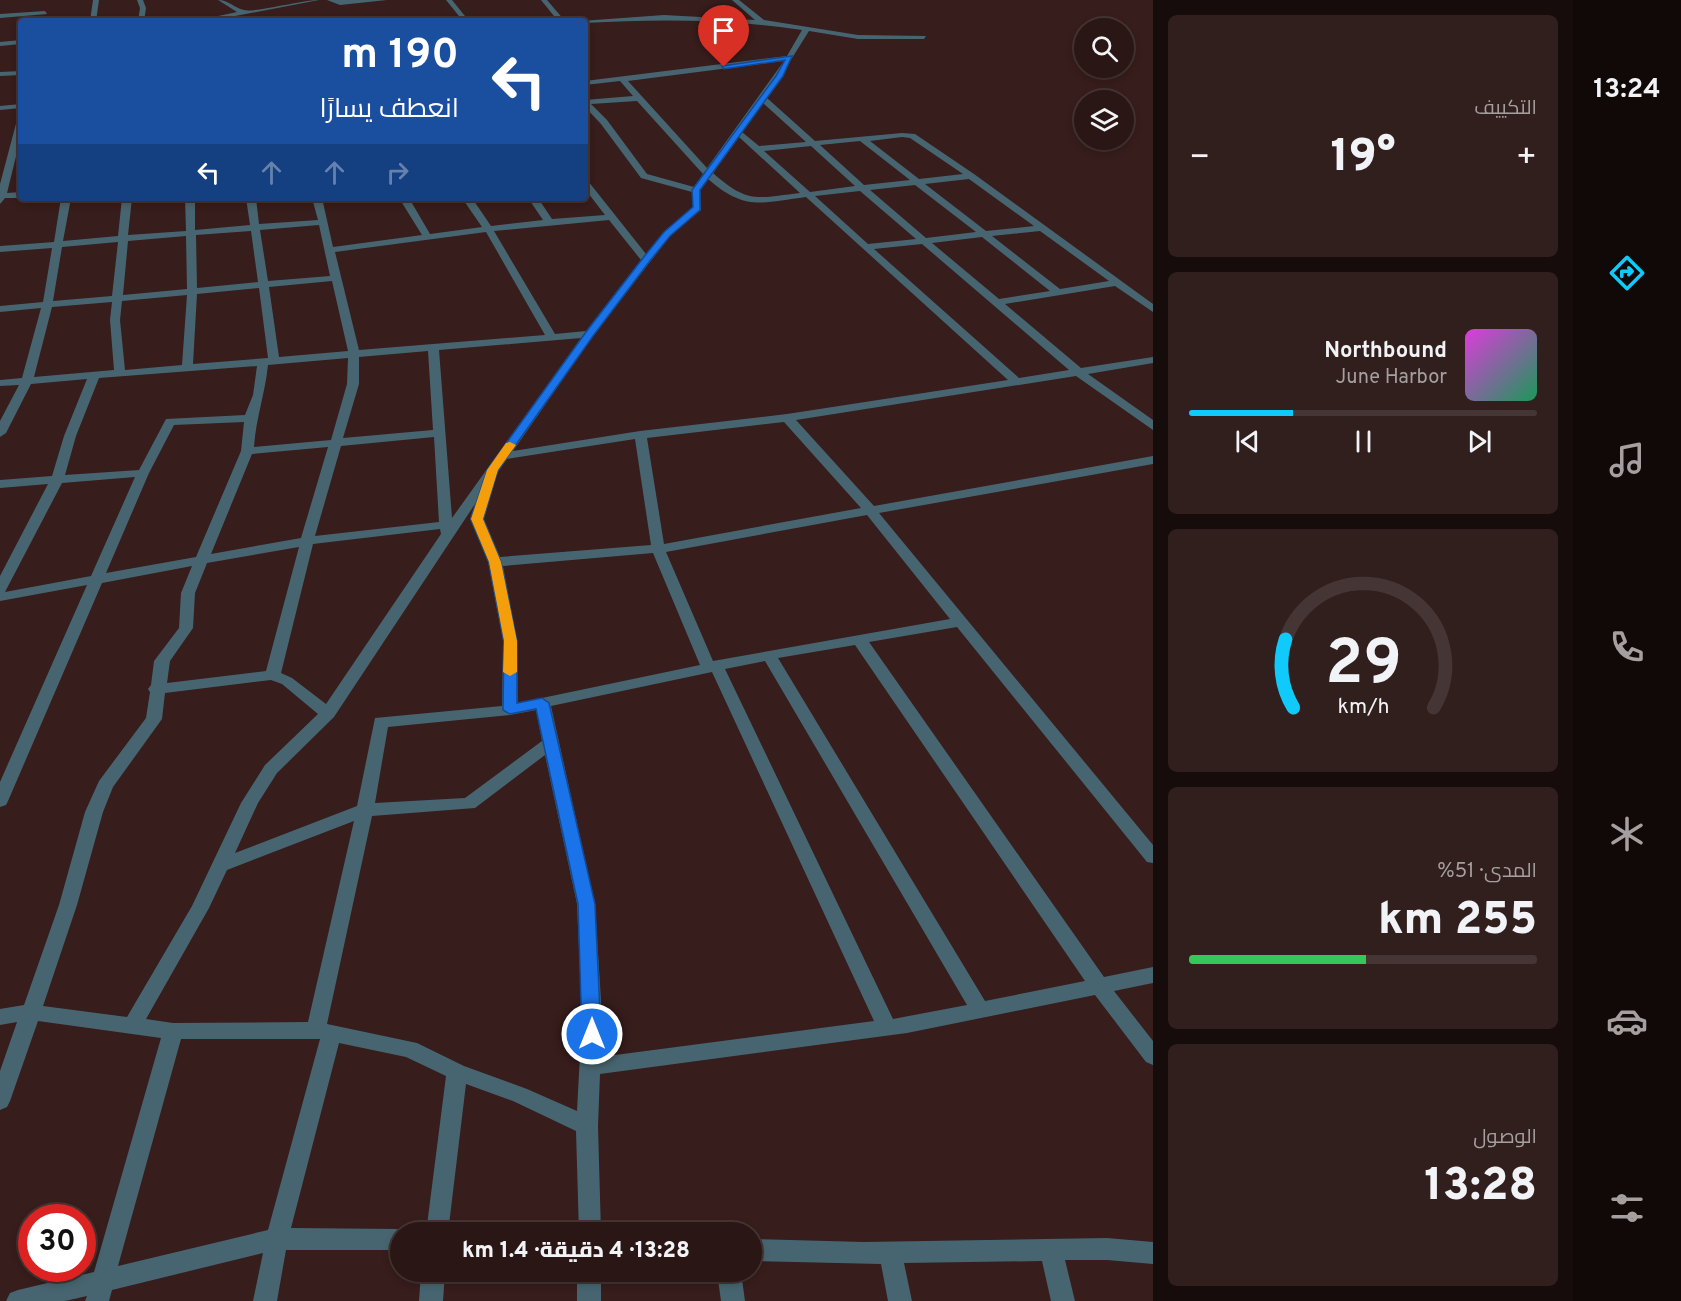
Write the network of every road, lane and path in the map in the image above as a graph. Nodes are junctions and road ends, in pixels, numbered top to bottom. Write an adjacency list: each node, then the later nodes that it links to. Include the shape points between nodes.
1 (96, 0): 13 (street)
2 (140, 0): 14 (street)
3 (220, 0): 10 (street)
4 (316, 0): 10 (street)
5 (330, 0): 6 (street)
6 (384, 0)
7 (449, 0): 16 (street)
8 (543, 0): 17 (street)
9 (735, 0): 19 (street)
10 (243, 12): 15 (street)
11 (0, 16): 12 (street, via 45,9)
12 (45, 18)
13 (93, 18)
14 (141, 18)
15 (216, 18)
16 (464, 18)
17 (559, 18)
18 (588, 21): 19 (street, via 664,17)
19 (762, 22): 20 (street)
20 (806, 30): 21 (street, via 858,37); 24 (street)
21 (924, 37)
22 (18, 42): 23 (street)
23 (0, 44)
24 (790, 58): 27 (street); 30 (street)
25 (18, 73): 26 (street)
26 (0, 74)
27 (622, 79): 28 (street); 29 (street)
28 (588, 82)
29 (640, 98): 31 (street); 41 (street)
30 (763, 99): 36 (street); 38 (street)
31 (588, 102)
32 (18, 106): 34 (street)
33 (588, 106): 46 (street, via 644,176)
34 (0, 108)
35 (18, 131): 39 (street)
36 (739, 133): 40 (street); 41 (street)
37 (861, 138): 38 (street); 42 (street, via 912,136); 43 (street)
38 (812, 142): 40 (street); 45 (street)
39 (14, 146): 49 (street)
40 (757, 149): 47 (street)
41 (708, 174): 46 (street); 47 (street, via 743,199)
42 (971, 176): 43 (street); 62 (street)
43 (917, 182): 45 (street); 65 (street)
44 (588, 187): 58 (street)
45 (862, 188): 47 (street); 68 (street)
46 (696, 190): 73 (street, via 698,208 667,234)
47 (810, 194): 70 (street)
48 (18, 195): 49 (street)
49 (0, 198)
50 (65, 201): 69 (street)
51 (127, 201): 67 (street)
52 (190, 201): 64 (street)
53 (251, 201): 61 (street)
54 (318, 201): 59 (street)
55 (406, 201): 66 (street)
56 (469, 201): 63 (street)
57 (535, 201): 60 (street)
58 (611, 217): 60 (street); 73 (street)
59 (322, 222): 61 (street); 72 (street)
60 (550, 223): 63 (street)
61 (254, 228): 64 (street); 76 (street)
62 (1042, 228): 65 (street); 75 (street)
63 (489, 230): 66 (street); 85 (street)
64 (190, 234): 67 (street); 77 (street)
65 (984, 234): 68 (street); 78 (street)
66 (428, 238): 72 (street)
67 (124, 239): 69 (street); 79 (street)
68 (926, 240): 70 (street); 80 (street)
69 (57, 244): 71 (street); 81 (street)
70 (866, 247): 95 (street)
71 (0, 249)
72 (330, 250): 74 (street)
73 (646, 260): 84 (street)
74 (337, 278): 76 (street); 87 (street)
75 (1117, 283): 78 (street); 83 (street)
76 (264, 285): 77 (street); 89 (street)
77 (192, 291): 79 (street); 90 (street)
78 (1059, 293): 80 (street)
79 (117, 298): 81 (street); 91 (street)
80 (998, 302): 92 (street)
81 (48, 306): 82 (street); 94 (street)
82 (0, 309)
83 (1153, 309)
84 (589, 334): 85 (street); 105 (street)
85 (552, 337): 86 (street)
86 (433, 346): 87 (street); 101 (street)
87 (354, 353): 89 (street); 103 (street, via 353,384)
88 (1153, 360): 92 (street)
89 (269, 362): 90 (street); 97 (street)
90 (187, 368): 91 (street)
91 (120, 372): 93 (street)
92 (1080, 372): 95 (street); 99 (street)
93 (95, 375): 94 (street); 109 (street)
94 (27, 381): 96 (street); 100 (street)
95 (1017, 382): 98 (street)
96 (0, 383)
97 (250, 418): 104 (street); 108 (street, via 170,422)
98 (787, 418): 102 (street); 111 (street)
99 (1153, 426)
100 (0, 433)
101 (441, 433): 103 (street); 112 (street)
102 (640, 435): 105 (street); 114 (street)
103 (338, 442): 104 (street); 113 (street)
104 (247, 451): 115 (street)
105 (503, 456): 107 (street)
106 (1153, 460): 111 (street)
107 (493, 470): 112 (street); 116 (street, via 477,519)
108 (143, 473): 109 (street); 117 (street)
109 (57, 480): 110 (street); 118 (street)
110 (0, 484)
111 (870, 510): 114 (street); 120 (street)
112 (446, 530): 113 (street); 128 (street, via 369,655)
113 (307, 541): 115 (street); 124 (street)
114 (658, 549): 116 (street); 123 (street)
115 (202, 560): 117 (street); 125 (street, via 188,593 186,627 162,661)
116 (495, 562): 127 (street, via 510,641)
117 (96, 580): 119 (street); 130 (street)
118 (0, 589)
119 (0, 597)
120 (961, 622): 121 (street); 132 (street)
121 (859, 639): 122 (street); 135 (street)
122 (769, 655): 123 (street); 136 (street)
123 (712, 666): 126 (street); 140 (street)
124 (273, 675): 125 (street); 128 (street, via 287,681)
125 (156, 689): 137 (street, via 154,719 105,785 94,812 68,905)
126 (542, 703): 127 (street); 129 (street)
127 (510, 710): 131 (street, via 381,722)
128 (328, 713): 133 (street, via 271,769)
129 (551, 742): 131 (street, via 469,804); 144 (street, via 586,904 592,1017)
130 (0, 801)
131 (365, 810): 133 (street); 142 (street)
132 (1153, 857)
133 (220, 866): 139 (street)
134 (1153, 975): 135 (street)
135 (1099, 986): 136 (street); 143 (street)
136 (980, 1010): 140 (street)
137 (31, 1012): 138 (street); 139 (street); 146 (street)
138 (0, 1017)
139 (132, 1026): 141 (street)
140 (887, 1028): 144 (street)
141 (173, 1031): 142 (street); 159 (street)
142 (323, 1033): 145 (street, via 410,1049); 150 (street)
143 (1153, 1056)
144 (590, 1067): 147 (street)
145 (457, 1072): 147 (street); 148 (street)
146 (0, 1101)
147 (587, 1126): 149 (street)
148 (438, 1222)
149 (590, 1222)
150 (277, 1239): 151 (street); 159 (street); 161 (street)
151 (390, 1240)
152 (762, 1250): 154 (street)
153 (1051, 1250): 154 (street); 155 (street); 166 (street)
154 (891, 1253): 165 (street)
155 (1153, 1253)
156 (432, 1282): 162 (street)
157 (589, 1282): 163 (street)
158 (730, 1282): 164 (street)
159 (100, 1290): 160 (street)
160 (18, 1301)
161 (265, 1301)
162 (431, 1301)
163 (589, 1301)
164 (733, 1301)
165 (900, 1301)
166 (1063, 1301)

